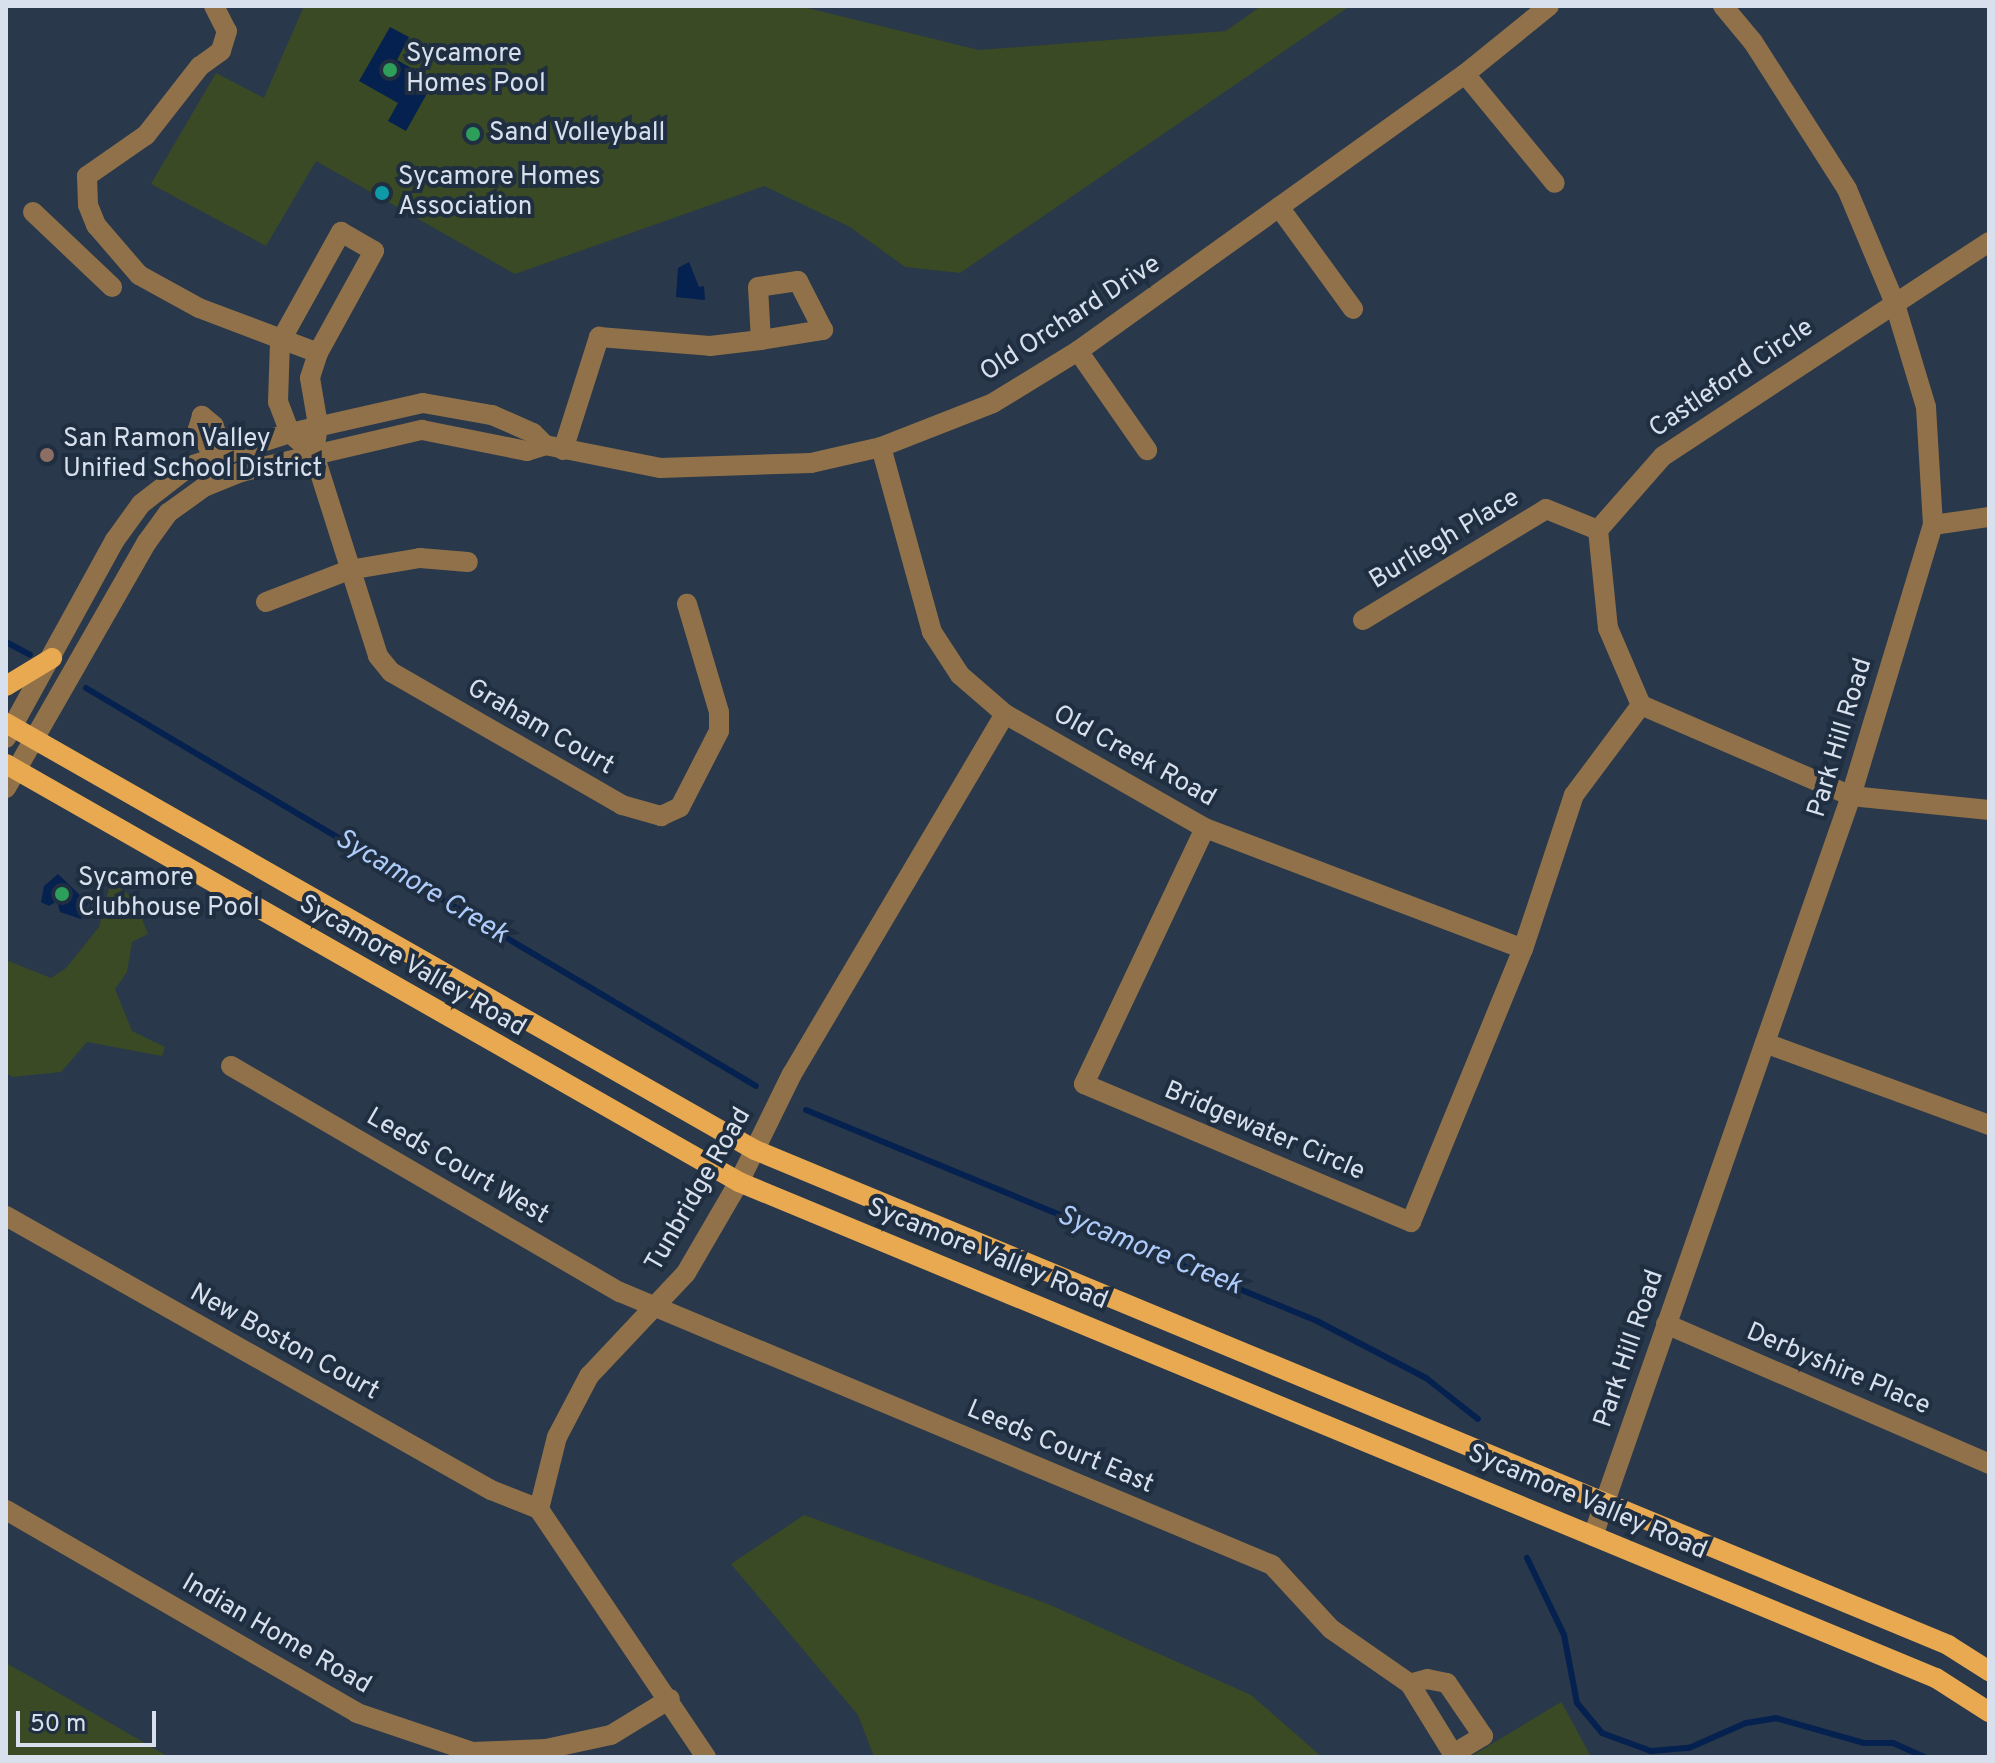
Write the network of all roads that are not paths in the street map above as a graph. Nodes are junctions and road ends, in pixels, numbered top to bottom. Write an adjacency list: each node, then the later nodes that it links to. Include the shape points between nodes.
1 (214, 6): 13 (street, via 227,31 221,51 200,66 146,135 87,176 88,205 96,225 139,275 199,308)
2 (1549, 6): 4 (street, Old Orchard Drive)
3 (1723, 6): 10 (street, Park Hill Road, via 1753,42 1847,189)
4 (1465, 74): 5 (street); 6 (street, Old Orchard Drive)
5 (1555, 183)
6 (1279, 207): 11 (street); 14 (street, Old Orchard Drive)
7 (33, 212): 9 (street)
8 (1989, 242): 10 (street, Castleford Circle)
9 (112, 287)
10 (1894, 301): 25 (street, Park Hill Road, via 1926,407); 26 (street, Castleford Circle, via 1663,456)
11 (1353, 309)
12 (761, 340): 12 (street, via 823,330 798,281 758,287); 19 (street, via 710,346 599,337)
13 (280, 342): 15 (street); 15 (street, via 341,232 374,251); 17 (street, via 278,402)
14 (1078, 351): 18 (street, Old Orchard Drive, via 993,403); 20 (street)
15 (318, 353): 16 (street, via 310,378)
16 (318, 425): 17 (street, Old Orchard Drive); 19 (street, Old Orchard Drive, via 379,409 459,405 533,433); 21 (street)
17 (290, 433): 21 (street); 22 (street, Old Orchard Drive)
18 (881, 447): 19 (street, Old Orchard Drive, via 811,463 743,469 660,468); 35 (street, Old Creek Road, via 932,632 960,675)
19 (554, 448): 21 (street, Old Orchard Drive, via 527,451 422,430)
20 (1147, 450)
21 (314, 454): 23 (street, Old Orchard Drive); 28 (street, Graham Court)
22 (215, 456): 23 (street); 32 (street, Old Orchard Drive, via 190,466 141,504)
23 (225, 478): 37 (street, Old Orchard Drive, via 187,498 147,542)
24 (1989, 517): 25 (street)
25 (1933, 525): 39 (street, Park Hill Road)
26 (1598, 530): 31 (street, Burliegh Place, via 1546,509); 34 (street, via 1608,628)
27 (468, 562): 28 (street, via 420,558)
28 (349, 570): 29 (street); 30 (street, Graham Court, via 378,656 391,672 641,815 661,816 680,807 719,731 719,712)
29 (266, 602)
30 (687, 604)
31 (1363, 620)
32 (52, 658): 33 (main road); 36 (street, Old Orchard Drive)
33 (6, 686)
34 (1641, 705): 39 (street); 42 (street, via 1574,795)
35 (1005, 714): 41 (street, Old Creek Road); 46 (street, Tunbridge Road, via 792,1074)
36 (8, 729): 37 (main road, Sycamore Valley Road)
37 (34, 740): 38 (street, Old Orchard Drive); 46 (main road, Sycamore Valley Road)
38 (10, 774): 47 (main road, Sycamore Valley Road)
39 (1851, 796): 40 (street); 43 (street, Park Hill Road)
40 (1989, 810)
41 (1205, 828): 42 (street, Old Creek Road); 42 (street, Bridgewater Circle, via 1084,1084 1411,1222)
42 (1523, 949)
43 (1765, 1043): 45 (street); 50 (street, Park Hill Road)
44 (231, 1066): 49 (street, Leeds Court West, via 620,1292)
45 (1989, 1125)
46 (755, 1150): 47 (street, Tunbridge Road); 52 (main road, Sycamore Valley Road)
47 (739, 1182): 49 (street, Tunbridge Road, via 686,1273); 55 (main road, Sycamore Valley Road)
48 (6, 1216): 53 (street, New Boston Court, via 491,1490)
49 (660, 1305): 53 (street, Tunbridge Road, via 589,1376 570,1404); 57 (street, Leeds Court East, via 1272,1565 1331,1629)
50 (1666, 1324): 51 (street, Derbyshire Place); 52 (street, Park Hill Road)
51 (1989, 1464)
52 (1606, 1504): 55 (street, Park Hill Road); 56 (main road, Sycamore Valley Road, via 1948,1645)
53 (539, 1509): 58 (street)
54 (6, 1510): 60 (street, Indian Home Road, via 357,1713)
55 (1593, 1536): 59 (main road, Sycamore Valley Road, via 1936,1678)
56 (1989, 1671)
57 (1410, 1684)
58 (670, 1699): 60 (street, Indian Home Road, via 611,1735 546,1749); 61 (street)
59 (1989, 1712)
60 (472, 1754)
61 (706, 1757)

